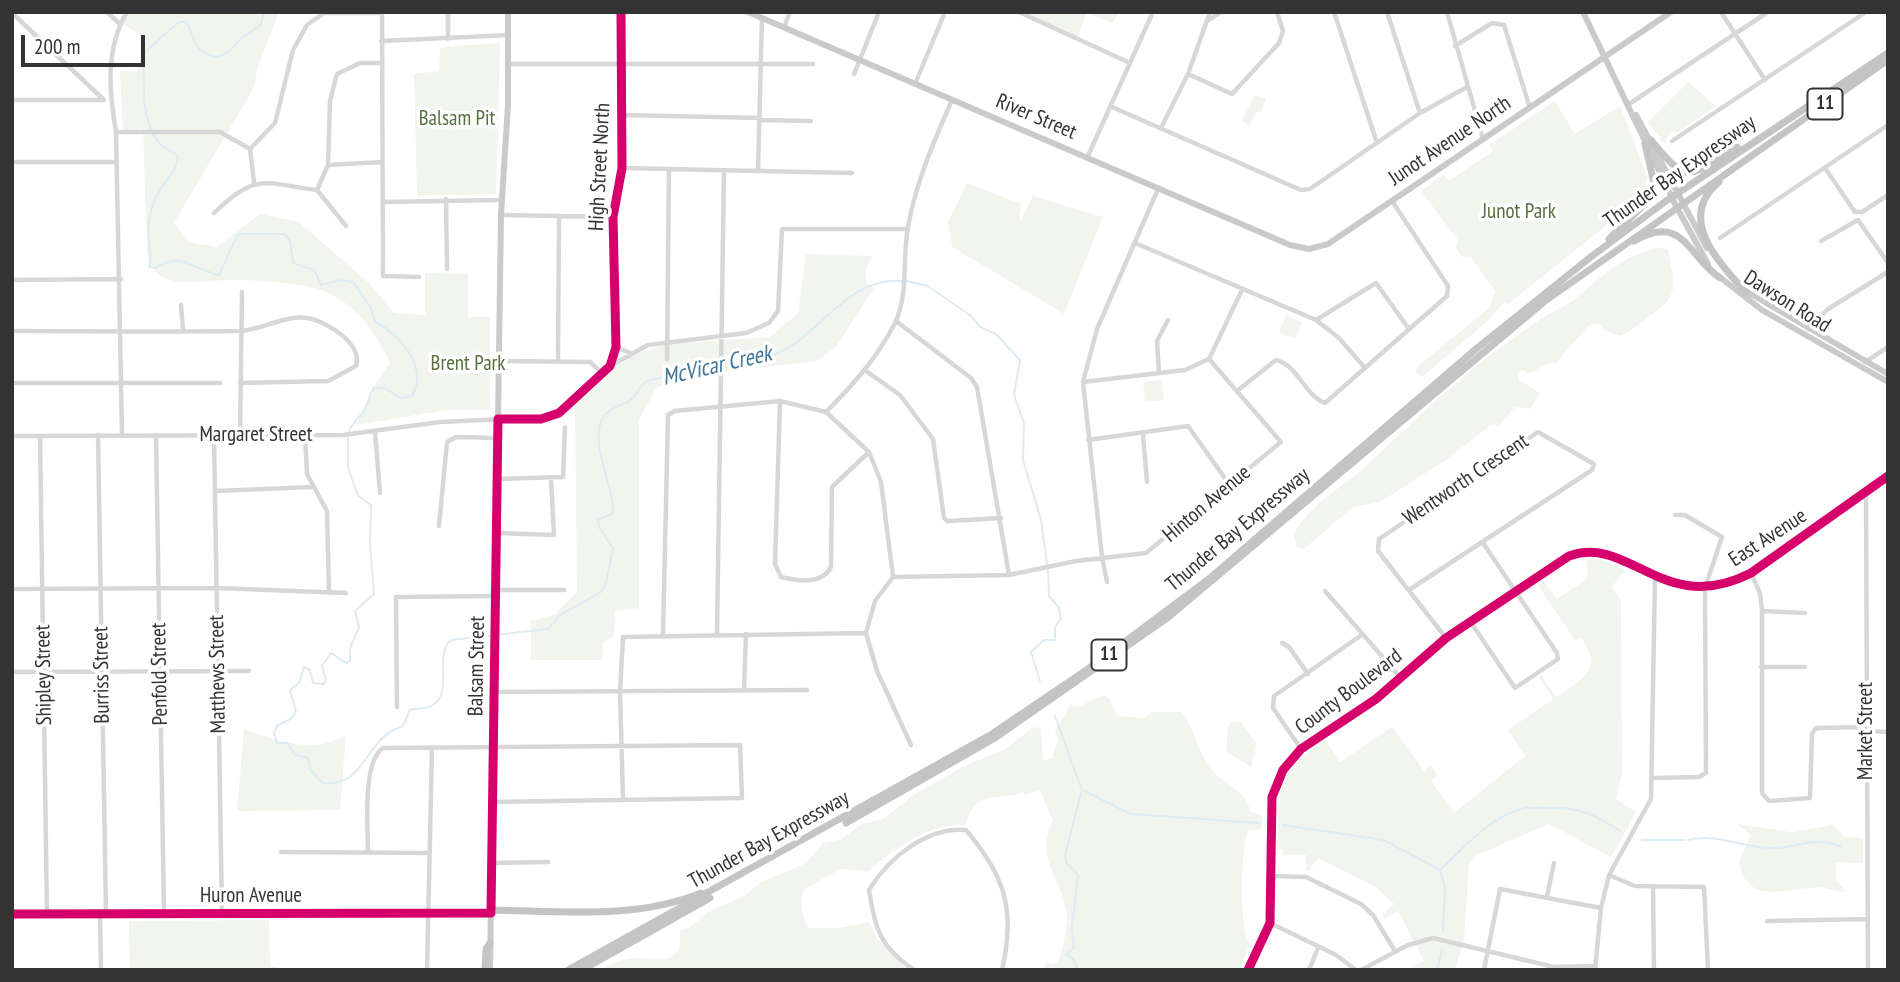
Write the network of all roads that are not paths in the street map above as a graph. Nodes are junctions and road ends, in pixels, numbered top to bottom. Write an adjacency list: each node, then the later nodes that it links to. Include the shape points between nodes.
1 (12, 12): 53 (street)
2 (107, 12): 29 (street)
3 (127, 12): 29 (street)
4 (353, 12): 25 (street); 26 (street)
5 (448, 12): 33 (street)
6 (508, 12): 31 (main road, Balsam Street)
7 (621, 12): 40 (street, High Street North)
8 (748, 12): 27 (main road, River Street)
9 (790, 12): 30 (street)
10 (879, 12): 38 (street)
11 (946, 12): 49 (street)
12 (1019, 12): 43 (street)
13 (1153, 12): 43 (street)
14 (1210, 12): 28 (street)
15 (1221, 12): 28 (street)
16 (1277, 12): 47 (street, via 1283,31 1279,43 1232,94)
17 (1334, 12): 69 (street)
18 (1387, 12): 58 (street)
19 (1447, 12): 35 (street)
20 (1583, 12): 37 (main road)
21 (1671, 12): 37 (main road, Junot Avenue North)
22 (1721, 12): 32 (street)
23 (1768, 12): 32 (street)
24 (1866, 12): 48 (street)
25 (324, 13): 71 (street, via 304,30 293,50 275,123)
26 (382, 13): 34 (street)
27 (762, 18): 30 (main road, River Street); 42 (street)
28 (1206, 22): 47 (street)
29 (120, 24): 53 (street, via 111,49)
30 (783, 27): 38 (main road, River Street)
31 (509, 34): 33 (street); 44 (main road, Balsam Street)
32 (1735, 34): 48 (street); 55 (street)
33 (448, 39): 34 (street)
34 (381, 41): 41 (street)
35 (1455, 46): 50 (street); 57 (street, via 1492,23 1504,25)
36 (1888, 53): 65 (highway, Thunder Bay Expressway / 11)
37 (1605, 56): 51 (main road); 57 (main road, Junot Avenue North)
38 (859, 59): 46 (street); 49 (main road, River Street)
39 (1888, 60): 70 (highway, Thunder Bay Expressway / 11)
40 (622, 62): 42 (street); 44 (street); 59 (street, High Street North)
41 (381, 63): 75 (street); 76 (street, via 360,64 337,74 330,100)
42 (760, 63): 45 (street); 60 (street)
43 (1130, 63): 56 (street)
44 (509, 64): 89 (main road, Balsam Street)
45 (813, 64)
46 (854, 74)
47 (1188, 74): 63 (street)
48 (1765, 80): 67 (street)
49 (915, 84): 54 (main road, River Street)
50 (1467, 87): 58 (street); 66 (street)
51 (1624, 96): 55 (main road, Dawson Road); 68 (main road, Dawson Road)
52 (12, 100): 53 (street)
53 (108, 100): 64 (street)
54 (952, 100): 72 (main road, River Street); 98 (street, via 921,175)
55 (1629, 104): 68 (main road, Dawson Road)
56 (1112, 107): 63 (street); 72 (street)
57 (1530, 108): 66 (main road, Junot Avenue North)
58 (1420, 113): 69 (street)
59 (622, 115): 60 (street); 77 (street, High Street North)
60 (760, 119): 61 (street); 81 (street)
61 (811, 121)
62 (1888, 125): 78 (street)
63 (1161, 128): 69 (street, via 1301,190 1310,189)
64 (116, 132): 71 (street, via 220,132); 74 (street)
65 (1760, 137): 68 (highway, via 1689,173 1673,167); 86 (highway, Thunder Bay Expressway / 11)
66 (1483, 140): 90 (main road, Junot Avenue North)
67 (1672, 141)
68 (1648, 142): 86 (main road, Dawson Road); 103 (highway, via 1653,196)
69 (1377, 143)
70 (1762, 148): 92 (highway, Thunder Bay Expressway / 11); 114 (highway, via 1708,191 1699,215 1716,257)
71 (250, 149): 83 (street)
72 (1087, 159): 84 (main road, River Street)
73 (12, 162): 74 (street)
74 (117, 162): 110 (street)
75 (382, 162): 76 (street); 91 (street)
76 (328, 165): 85 (street)
77 (622, 168): 79 (street); 96 (street, High Street North)
78 (1825, 168): 87 (street, via 1853,210 1862,212); 99 (street)
79 (669, 169): 80 (street); 126 (street)
80 (724, 170): 81 (street); 125 (street)
81 (758, 171): 82 (street)
82 (852, 173)
83 (254, 182): 85 (street); 93 (street, via 236,191)
84 (1158, 189): 101 (street); 102 (main road, River Street, via 1290,245)
85 (317, 190): 97 (street)
86 (1674, 195): 92 (main road, Dawson Road); 103 (highway, Thunder Bay Expressway / 11)
87 (1888, 195)
88 (446, 199): 89 (street); 91 (street); 106 (street)
89 (502, 201): 94 (main road, Balsam Street)
90 (1392, 201): 102 (main road, Junot Avenue North, via 1328,244); 119 (street, via 1449,289 1447,296)
91 (383, 202): 108 (street, via 383,276)
92 (1679, 204): 104 (highway, Thunder Bay Expressway / 11); 109 (main road, Dawson Road, via 1701,254); 114 (main road, Dawson Road, via 1718,265)
93 (214, 213)
94 (501, 215): 95 (street); 133 (main road, Balsam Street)
95 (559, 216): 96 (street); 132 (street)
96 (613, 217): 127 (street, High Street North)
97 (346, 226)
98 (907, 229): 118 (street, via 904,289); 125 (street, via 782,229 777,314 761,329)
99 (1720, 238)
100 (1821, 241): 105 (street, via 1853,220 1860,221)
101 (1135, 243): 112 (street); 142 (street, via 1097,329)
102 (1311, 248)
103 (1591, 256): 242 (highway, Thunder Bay Expressway / 11, via 1143,630 992,734)
104 (1600, 261): 109 (highway, via 1642,237 1664,231 1682,238 1707,270); 265 (highway, Thunder Bay Expressway / 11, via 1481,352 1215,581 1096,671 995,738)
105 (1888, 263)
106 (447, 269)
107 (1888, 272): 124 (street, via 1828,309)
108 (419, 277)
109 (1720, 278): 124 (main road, Dawson Road, via 1762,310)
110 (121, 279): 111 (street); 122 (street)
111 (12, 280)
112 (1242, 289): 117 (street); 131 (street)
113 (242, 292): 123 (street)
114 (1746, 292): 124 (main road, Dawson Road)
115 (181, 305): 120 (street)
116 (1168, 320): 139 (street, via 1157,341)
117 (1316, 320): 119 (street, via 1376,283); 136 (street)
118 (896, 321): 137 (street); 176 (street, via 977,387)
119 (1409, 329): 136 (street)
120 (183, 330): 122 (street); 123 (street)
121 (12, 331): 122 (street)
122 (122, 331): 141 (street)
123 (240, 331): 146 (street); 146 (street, via 307,318 330,327 358,357 356,366 328,381)
124 (1806, 332): 134 (main road, Dawson Road)
125 (723, 337): 126 (street); 149 (street)
126 (668, 343): 129 (street); 130 (street)
127 (616, 347): 129 (street); 135 (street, High Street North)
128 (1888, 347): 134 (street)
129 (630, 353): 135 (street)
130 (667, 359)
131 (1209, 359): 139 (street, via 1185,370); 147 (street, Hinton Avenue)
132 (558, 360): 133 (street); 138 (street, via 590,362)
133 (499, 361): 151 (main road, Balsam Street)
134 (1863, 364): 140 (main road, Dawson Road); 143 (main road, Dawson Road)
135 (610, 366): 138 (street)
136 (1365, 368): 147 (street, via 1325,403 1277,360)
137 (866, 372): 150 (street); 176 (street, via 900,395 933,439 944,518)
138 (602, 373): 151 (street, Margaret Street, via 551,417)
139 (1159, 373): 142 (street)
140 (1888, 374)
141 (122, 382): 144 (street); 145 (street); 156 (street)
142 (1083, 382): 164 (street)
143 (1888, 382)
144 (12, 383)
145 (220, 383)
146 (240, 383): 159 (street)
147 (1237, 391): 170 (street, Hinton Avenue, via 1281,442)
148 (779, 401): 149 (street); 150 (street); 165 (street, via 775,564 781,577 818,579 827,574 831,567 832,487)
149 (722, 408): 203 (street); 206 (street, via 675,411 667,417)
150 (826, 412): 165 (street)
151 (498, 419): 153 (street, Margaret Street); 163 (main road, Balsam Street)
152 (565, 427): 168 (street, via 563,477)
153 (375, 432): 162 (street, Margaret Street); 174 (street)
154 (1143, 434): 164 (street); 169 (street); 170 (street, via 1191,427)
155 (98, 435): 156 (street, Margaret Street); 161 (street, Margaret Street); 186 (street, Burriss Street)
156 (122, 435): 157 (street, Margaret Street)
157 (156, 435): 158 (street, Margaret Street); 187 (street, Penfold Street)
158 (214, 435): 159 (street, Margaret Street); 172 (street, Matthews Street)
159 (240, 435): 162 (street, Margaret Street)
160 (12, 436): 161 (street, Margaret Street)
161 (40, 436): 191 (street, Shipley Street)
162 (304, 436): 171 (street)
163 (498, 438): 167 (main road, Balsam Street); 177 (street, via 456,437 447,442)
164 (1088, 440): 180 (street)
165 (869, 452): 184 (street, via 881,482)
166 (1888, 476): 173 (street, East Avenue)
167 (497, 479): 168 (street); 178 (main road, Balsam Street)
168 (551, 480): 178 (street, via 554,534)
169 (1147, 481)
170 (1229, 484): 180 (street, Hinton Avenue, via 1152,550)
171 (312, 487): 172 (street); 196 (street, via 327,511)
172 (216, 491): 188 (street, Matthews Street)
173 (1866, 492): 181 (street, East Avenue); 224 (street, Market Street)
174 (380, 493)
175 (1675, 515): 189 (street, via 1685,515 1722,537)
176 (1001, 519): 182 (street)
177 (439, 526)
178 (495, 533): 198 (main road, Balsam Street)
179 (1483, 543): 193 (street, Wentworth Crescent); 193 (street, Wentworth Crescent, via 1592,470 1594,464 1538,432 1378,538 1378,551); 195 (street)
180 (1102, 557): 182 (street, Hinton Avenue); 185 (street)
181 (1751, 573): 189 (street, East Avenue); 199 (street)
182 (1009, 575): 184 (street, Hinton Avenue)
183 (1655, 576): 189 (street, East Avenue, via 1678,586); 195 (street, County Boulevard, via 1603,554 1579,553); 231 (street)
184 (893, 577): 202 (street, via 875,601)
185 (1107, 582)
186 (101, 588): 187 (street); 191 (street); 213 (street, Burriss Street)
187 (159, 588): 188 (street); 211 (street, Penfold Street)
188 (216, 588): 196 (street); 212 (street, Matthews Street)
189 (1705, 588): 231 (street, via 1706,773)
190 (12, 589): 191 (street)
191 (43, 589): 216 (street, Shipley Street)
192 (564, 590): 198 (street)
193 (1409, 590): 207 (street, Wentworth Crescent)
194 (1325, 591): 205 (street)
195 (1515, 591): 201 (street, County Boulevard); 201 (street, via 1557,653 1557,661 1515,688)
196 (329, 593): 197 (street)
197 (346, 593)
198 (495, 593): 221 (main road, Balsam Street); 223 (street, via 396,597)
199 (1762, 611): 200 (street); 209 (street)
200 (1805, 613)
201 (1470, 621): 207 (street, County Boulevard)
202 (866, 633): 204 (street); 226 (street, via 877,671)
203 (717, 634): 204 (street); 206 (street)
204 (746, 634): 220 (street)
205 (1363, 634): 217 (street); 218 (street)
206 (663, 635): 222 (street, via 621,640)
207 (1446, 638): 218 (street, County Boulevard)
208 (1282, 643): 217 (street)
209 (1761, 667): 210 (street); 224 (street, via 1762,793 1769,801 1810,798 1816,728)
210 (1805, 667)
211 (160, 670): 212 (street); 213 (street); 252 (street, Penfold Street)
212 (217, 670): 214 (street); 248 (street, Matthews Street)
213 (102, 671): 216 (street); 251 (street, Burriss Street)
214 (249, 671)
215 (12, 672): 216 (street)
216 (44, 672): 250 (street, Shipley Street)
217 (1308, 674): 230 (street, via 1272,701)
218 (1401, 678): 230 (street, County Boulevard)
219 (807, 690): 220 (street)
220 (744, 691): 222 (street)
221 (494, 692): 222 (street); 227 (main road, Balsam Street)
222 (620, 692): 228 (street)
223 (397, 707)
224 (1866, 729): 225 (street); 253 (street, Market Street)
225 (1888, 732)
226 (911, 745)
227 (494, 746): 228 (street); 229 (street); 233 (main road, Balsam Street)
228 (620, 746): 232 (street); 232 (street, via 740,746 742,798)
229 (432, 748): 234 (street, via 380,749 369,774); 236 (street)
230 (1301, 749): 241 (street, County Boulevard, via 1273,790)
231 (1653, 778): 240 (street, via 1647,809)
232 (624, 799): 233 (street)
233 (492, 802): 238 (main road, Balsam Street)
234 (368, 850): 235 (street); 236 (street)
235 (281, 852)
236 (429, 853): 247 (street)
237 (548, 862): 238 (street)
238 (492, 863): 246 (main road, Balsam Street)
239 (1554, 863): 244 (street)
240 (1609, 875): 243 (street, via 1626,884); 245 (street)
241 (1271, 876): 255 (street, County Boulevard); 258 (street, via 1306,877 1361,904)
242 (736, 879): 246 (highway, via 648,909); 264 (highway, Thunder Bay Expressway / 11)
243 (1653, 886): 272 (street); 273 (street, via 1700,886 1706,890)
244 (1547, 897): 245 (street); 259 (street, via 1504,888 1499,891)
245 (1601, 908): 260 (street)
246 (491, 911): 247 (street, Huron Avenue); 256 (main road, Balsam Street)
247 (428, 912): 248 (street, Huron Avenue); 262 (street)
248 (222, 913): 252 (street, Huron Avenue)
249 (12, 914): 250 (street, Huron Avenue)
250 (47, 914): 251 (street, Huron Avenue)
251 (103, 914): 252 (street, Huron Avenue); 261 (street, Burriss Street)
252 (164, 914)
253 (1868, 919): 254 (street); 274 (street, Market Street)
254 (1768, 921)
255 (1270, 923): 257 (street); 268 (street, County Boulevard)
256 (490, 943): 263 (highway)
257 (1318, 948): 269 (street); 270 (street)
258 (1395, 951): 259 (street, via 1433,938); 270 (street)
259 (1488, 951): 260 (street, via 1554,967); 271 (street)
260 (1595, 968)
261 (101, 970)
262 (427, 970)
263 (487, 970)
264 (568, 970)
265 (582, 970)
266 (914, 970): 267 (street, via 898,959 875,928 869,890 880,872 917,842 946,828 966,830 989,858 1007,897 1008,942)
267 (1002, 970)
268 (1248, 970)
269 (1309, 970)
270 (1358, 970)
271 (1485, 970)
272 (1654, 970)
273 (1708, 970)
274 (1868, 970)

